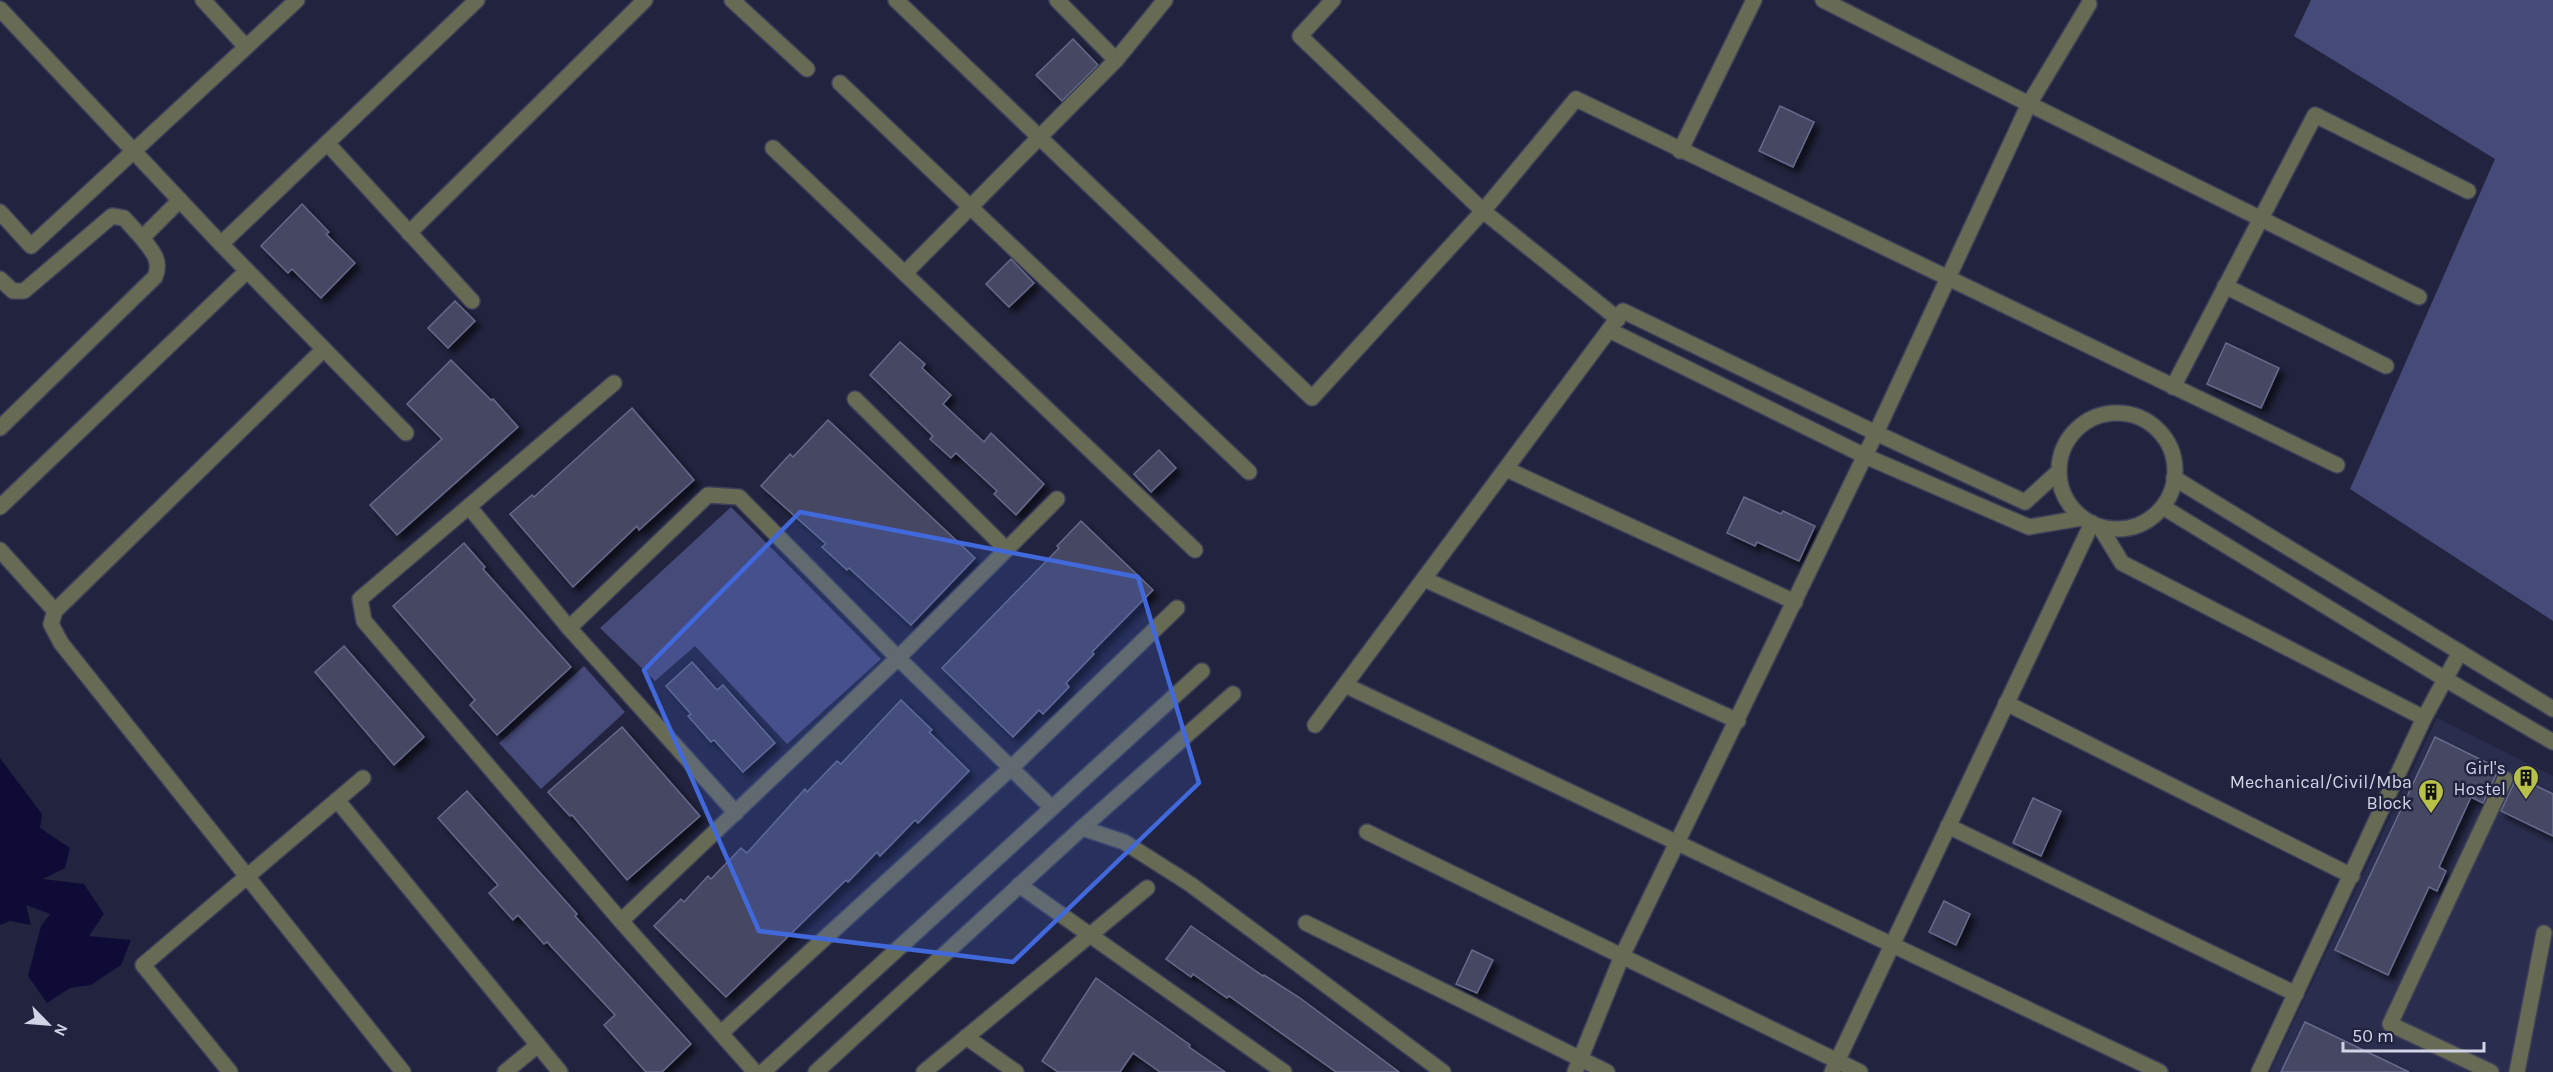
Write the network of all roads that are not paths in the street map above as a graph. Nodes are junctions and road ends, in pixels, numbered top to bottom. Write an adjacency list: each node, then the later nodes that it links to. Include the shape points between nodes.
1 (203, 0): 14 (street)
2 (297, 0): 14 (street)
3 (477, 0): 20 (street)
4 (645, 0): 30 (street)
5 (732, 0): 16 (street)
6 (896, 0): 19 (street)
7 (1057, 0): 15 (street)
8 (1165, 0): 15 (street)
9 (1333, 0): 27 (street, via 1300,36)
10 (1754, 0): 23 (street)
11 (1823, 0): 18 (street)
12 (2089, 3): 18 (street)
13 (0, 9): 22 (street)
14 (246, 47): 22 (street)
15 (1116, 60): 19 (street)
16 (807, 69)
17 (840, 83): 26 (street)
18 (2029, 104): 29 (street); 36 (street)
19 (1039, 138): 26 (street); 27 (street, via 1312,398)
20 (327, 143): 30 (street); 32 (street)
21 (773, 148): 34 (street)
22 (134, 151): 25 (street); 28 (street, via 31,246)
23 (1680, 151): 27 (street, via 1576,99); 36 (street)
24 (2468, 191): 29 (street, via 2315,115)
25 (180, 200): 31 (street); 32 (street)
26 (970, 207): 34 (street); 52 (street)
27 (1483, 211): 40 (street)
28 (0, 212)
29 (2261, 218): 37 (street); 38 (street)
30 (409, 233): 39 (street)
31 (142, 238): 35 (street, via 124,218 112,216 24,291 14,291); 46 (street, via 157,257 159,268 155,277)
32 (221, 244): 33 (street)
33 (247, 271): 41 (street); 56 (street)
34 (905, 273): 62 (street)
35 (0, 279)
36 (1948, 279): 44 (street); 48 (street)
37 (2225, 286): 42 (street); 44 (street)
38 (2419, 297)
39 (472, 301)
40 (1613, 325): 48 (street, via 1623,311); 49 (street); 51 (street)
41 (324, 349): 47 (street); 66 (street)
42 (2386, 366)
43 (614, 383): 58 (street)
44 (2174, 387): 50 (street)
45 (855, 399): 60 (street)
46 (0, 428)
47 (406, 433)
48 (1876, 433): 49 (street); 53 (street, via 2025,502)
49 (1865, 456): 59 (street, via 2029,527); 64 (street)
50 (2337, 465)
51 (1506, 469): 63 (street); 64 (street)
52 (1249, 472)
53 (2058, 472): 54 (street, via 2062,452 2072,434 2090,419 2109,412 2129,413 2148,421 2163,435 2171,448); 59 (street, via 2065,498)
54 (2174, 478): 57 (street); 68 (street)
55 (1057, 499): 60 (street)
56 (0, 507)
57 (2163, 507): 59 (street, via 2148,520 2121,529); 71 (street)
58 (470, 508): 67 (street); 94 (street, via 360,599 364,621)
59 (2092, 523): 74 (street); 76 (street, via 2122,563)
60 (1006, 549): 69 (street)
61 (0, 550): 66 (street)
62 (1196, 550)
63 (1424, 579): 72 (street); 77 (street)
64 (1795, 603): 77 (street)
65 (1177, 608): 80 (street)
66 (55, 611): 91 (street, via 51,624 61,643)
67 (568, 628): 69 (street, via 708,495 739,497); 85 (street)
68 (2460, 652): 71 (street); 75 (street)
69 (898, 658): 80 (street); 85 (street)
70 (1202, 671): 84 (street)
71 (2445, 679): 76 (street); 79 (street)
72 (1345, 685): 78 (street); 89 (street)
73 (1233, 694): 87 (street)
74 (2006, 703): 86 (street); 90 (street)
75 (2553, 709)
76 (2424, 718): 90 (street)
77 (1738, 721): 89 (street)
78 (1315, 725)
79 (2553, 742)
80 (1010, 769): 84 (street); 101 (street)
81 (363, 778): 83 (street)
82 (2505, 779): 121 (street, via 2390,1024)
83 (337, 800): 91 (street); 103 (street)
84 (1052, 808): 111 (street)
85 (736, 813): 94 (street)
86 (1948, 826): 98 (street); 100 (street)
87 (1082, 828): 92 (street); 116 (street, via 1124,842 1190,884)
88 (1367, 832): 99 (street)
89 (1678, 843): 98 (street); 99 (street)
90 (2352, 876): 100 (street)
91 (246, 877): 106 (street, via 143,965); 107 (street)
92 (1019, 885): 97 (street); 112 (street)
93 (1147, 888): 97 (street)
94 (621, 921): 101 (street)
95 (1306, 923): 104 (street)
96 (2544, 933): 122 (street)
97 (1090, 937): 102 (street); 115 (street)
98 (1892, 945): 105 (street); 119 (street)
99 (1622, 956): 104 (street); 105 (street)
100 (2296, 994): 120 (street)
101 (721, 1033): 110 (street)
102 (966, 1036): 113 (street); 114 (street)
103 (538, 1045): 108 (street); 109 (street)
104 (1578, 1066): 117 (street)
105 (1835, 1066): 118 (street)
106 (230, 1072)
107 (403, 1072)
108 (505, 1072)
109 (560, 1072)
110 (755, 1072)
111 (763, 1072)
112 (816, 1072)
113 (924, 1072)
114 (1016, 1072)
115 (1284, 1072)
116 (1443, 1072)
117 (1607, 1072)
118 (1860, 1072)
119 (2160, 1072)
120 (2259, 1072)
121 (2491, 1072)
122 (2517, 1072)

